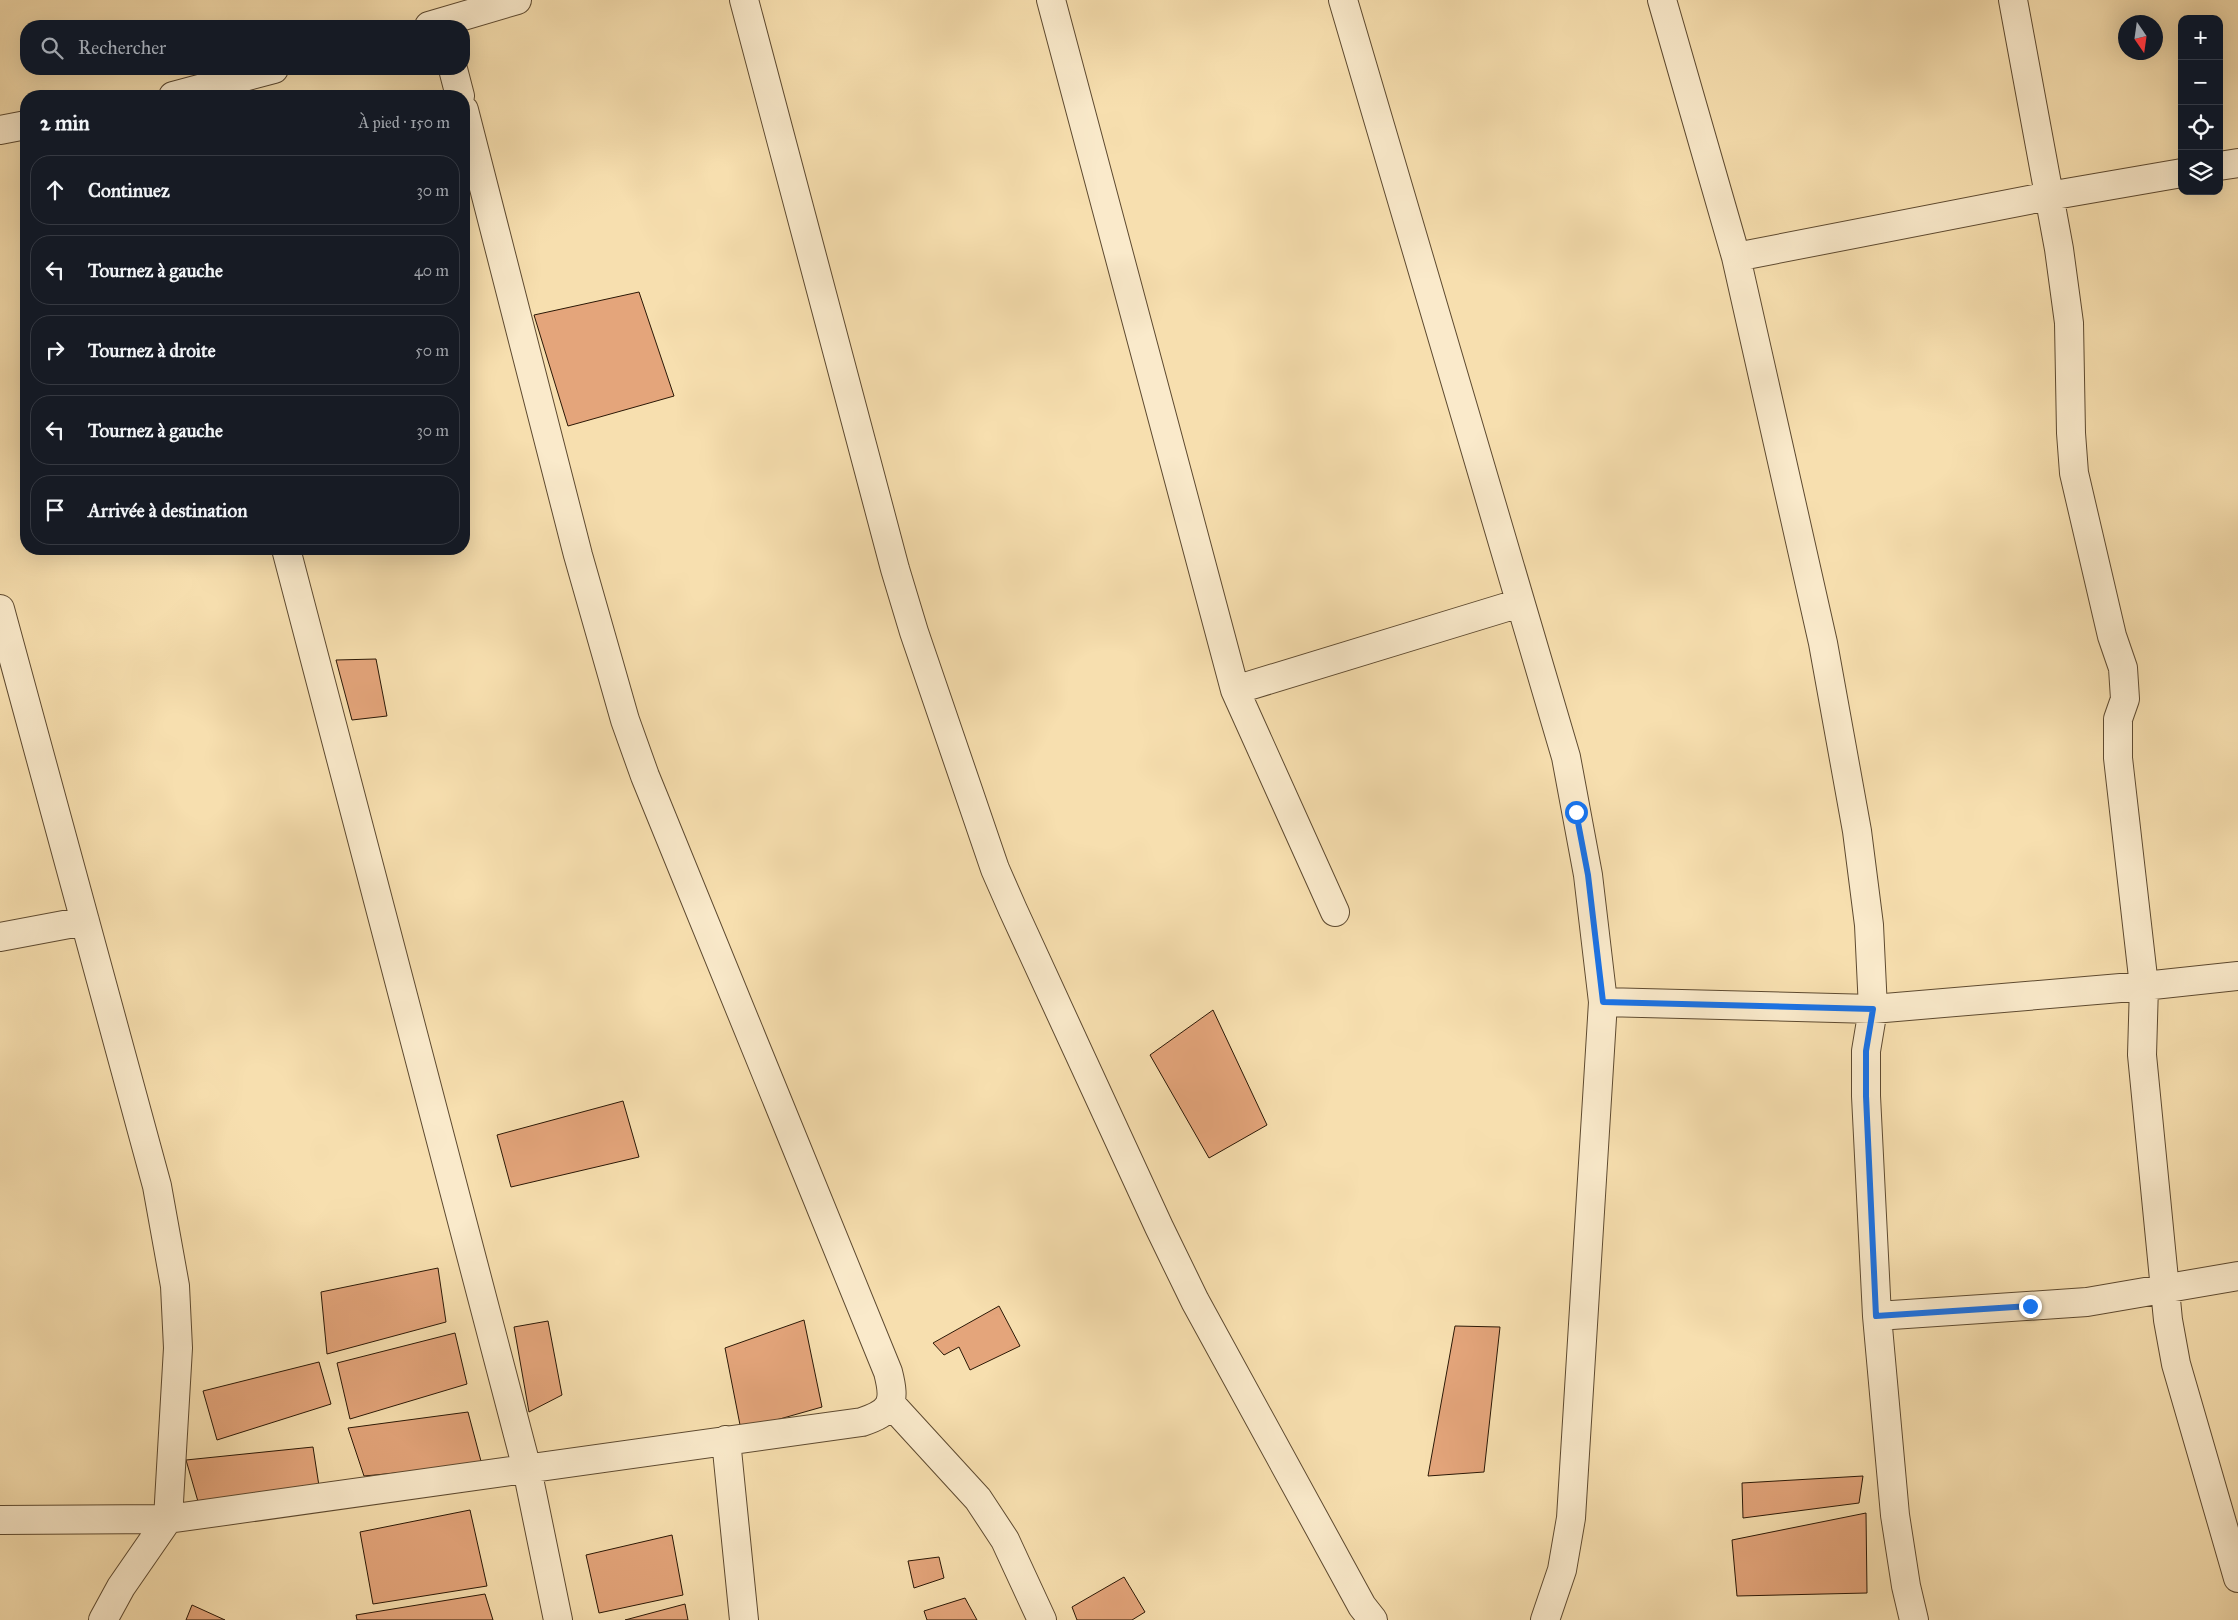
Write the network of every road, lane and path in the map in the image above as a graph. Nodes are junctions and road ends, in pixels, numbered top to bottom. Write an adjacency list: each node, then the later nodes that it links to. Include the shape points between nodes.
1 (517, 0): 7 (street)
2 (744, 0): 44 (street, via 894,569 995,869 1195,1301)
3 (1050, 0): 23 (street)
4 (1343, 0): 21 (street)
5 (1662, 0): 19 (street)
6 (2013, 0): 18 (street)
7 (437, 19)
8 (252, 75): 10 (street)
9 (455, 75): 11 (street)
10 (195, 90)
11 (458, 90)
12 (20, 125): 13 (street)
13 (0, 130)
14 (470, 133): 34 (street, via 578,554 625,720 888,1372)
15 (2238, 163): 16 (street)
16 (2223, 165)
17 (2178, 174): 18 (street)
18 (2050, 196): 19 (street); 28 (street, via 2069,323 2074,473 2112,636 2123,668 2125,699 2118,719 2118,758)
19 (1736, 256): 30 (street, via 1842,741 1869,925)
20 (288, 555): 36 (street)
21 (1520, 603): 23 (street); 29 (street, via 1566,757 1588,875)
22 (0, 609): 25 (street)
23 (1235, 690): 24 (street)
24 (1335, 912)
25 (85, 921): 26 (street); 37 (street, via 157,1186 175,1286 178,1348)
26 (0, 937)
27 (2238, 976): 28 (street)
28 (2144, 986): 30 (street); 32 (street, via 2142,1055)
29 (1603, 1002): 30 (street); 45 (street, via 1571,1518 1562,1570)
30 (1873, 1009): 33 (street, via 1866,1051 1866,1087)
31 (2238, 1276): 32 (street)
32 (2164, 1287): 33 (street, via 2087,1302); 39 (street, via 2176,1364)
33 (1876, 1316): 46 (street, via 1895,1516)
34 (891, 1404): 35 (street, via 879,1416 862,1422); 43 (street, via 978,1499 1005,1540)
35 (726, 1440): 36 (street); 42 (street)
36 (527, 1469): 37 (street); 41 (street)
37 (168, 1519): 38 (street); 40 (street, via 121,1587)
38 (0, 1520)
39 (2238, 1578)
40 (103, 1620)
41 (558, 1620)
42 (744, 1620)
43 (1042, 1620)
44 (1372, 1620)
45 (1545, 1620)
46 (1914, 1620)

